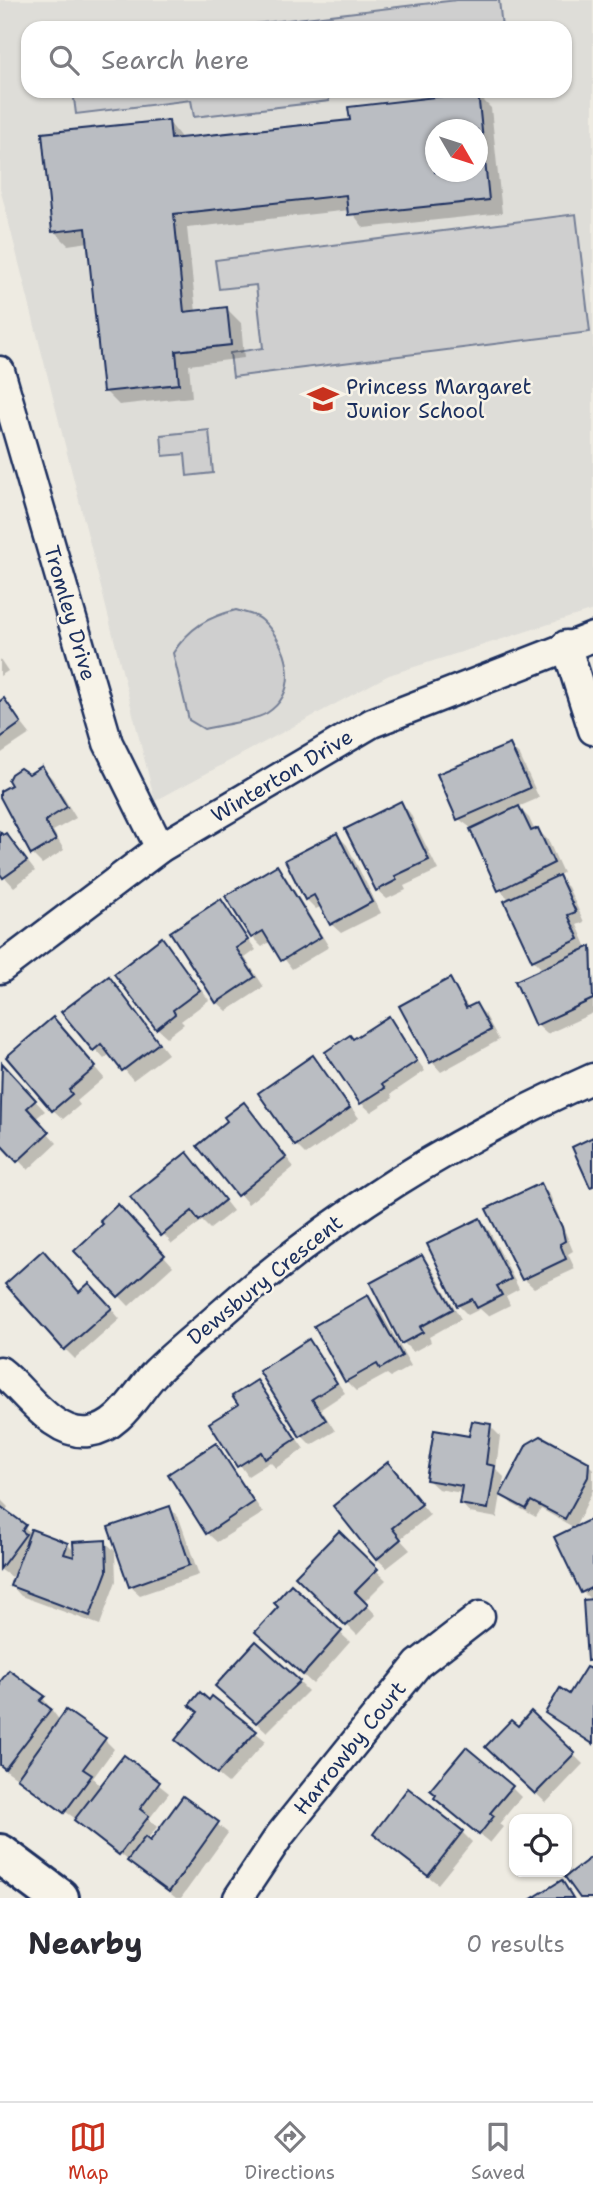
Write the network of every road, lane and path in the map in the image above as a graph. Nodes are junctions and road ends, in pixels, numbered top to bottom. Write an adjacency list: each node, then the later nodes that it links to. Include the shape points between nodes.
1 (0, 370): 5 (street, Tromley Drive, via 108,743)
2 (593, 637): 3 (street, Winterton Drive)
3 (566, 645): 4 (street); 5 (street, Winterton Drive, via 372,723)
4 (593, 730)
5 (160, 848): 6 (street, Winterton Drive)
6 (0, 969)
7 (593, 1078): 8 (street, Dewsbury Crescent, via 462,1142 346,1213 254,1284 157,1371 110,1423 90,1432 58,1424)
8 (0, 1371)
9 (480, 1616): 12 (street, Harrowby Court, via 418,1664 280,1835)
10 (0, 1854): 11 (street)
11 (59, 1898)
12 (238, 1898)

